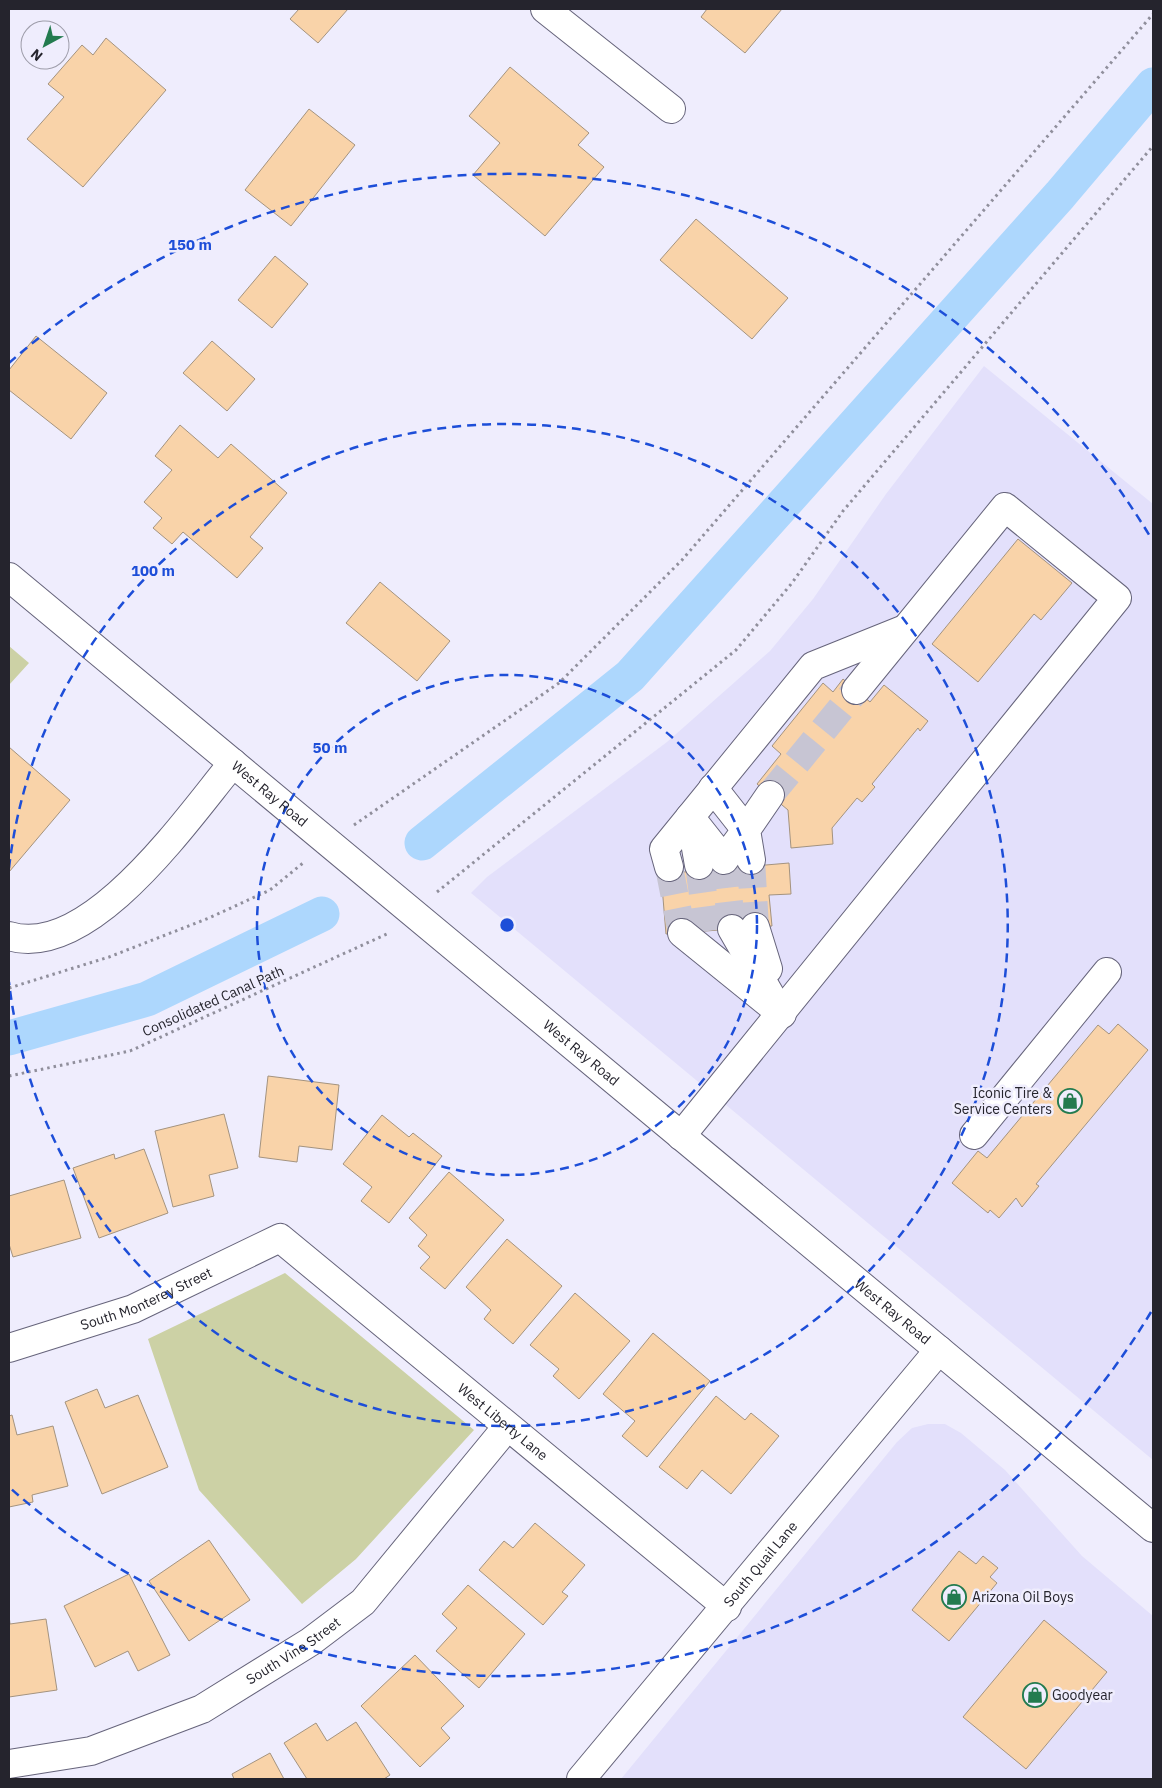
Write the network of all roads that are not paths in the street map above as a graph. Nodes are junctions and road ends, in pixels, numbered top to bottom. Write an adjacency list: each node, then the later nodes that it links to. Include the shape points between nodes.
1 (545, 9): 2 (street)
2 (671, 109)
3 (9, 577): 6 (street, West Ray Road)
4 (906, 628): 5 (street); 7 (street, via 813,666); 15 (street, via 1005,507 1117,598)
5 (856, 690)
6 (233, 763): 13 (street, via 127,888 60,934 44,938); 16 (street, West Ray Road)
7 (713, 788): 9 (street); 10 (street)
8 (770, 795): 10 (street)
9 (690, 816): 10 (street, via 711,862); 12 (street, via 664,849)
10 (746, 830): 11 (street)
11 (750, 860)
12 (669, 867)
13 (9, 936)
14 (1107, 972): 17 (street)
15 (782, 1014): 15 (street, via 719,930); 16 (street)
16 (681, 1136): 20 (street, West Ray Road)
17 (974, 1136)
18 (280, 1238): 19 (street, South Monterey Street, via 133,1309); 21 (street, West Liberty Lane)
19 (9, 1348)
20 (939, 1350): 22 (street, West Ray Road); 23 (street, South Quail Lane)
21 (507, 1427): 23 (street, West Liberty Lane); 24 (street, South Vine Street, via 363,1602 310,1642 202,1709 91,1751)
22 (1153, 1528)
23 (727, 1607): 25 (street, South Quail Lane)
24 (9, 1764)
25 (581, 1779)

